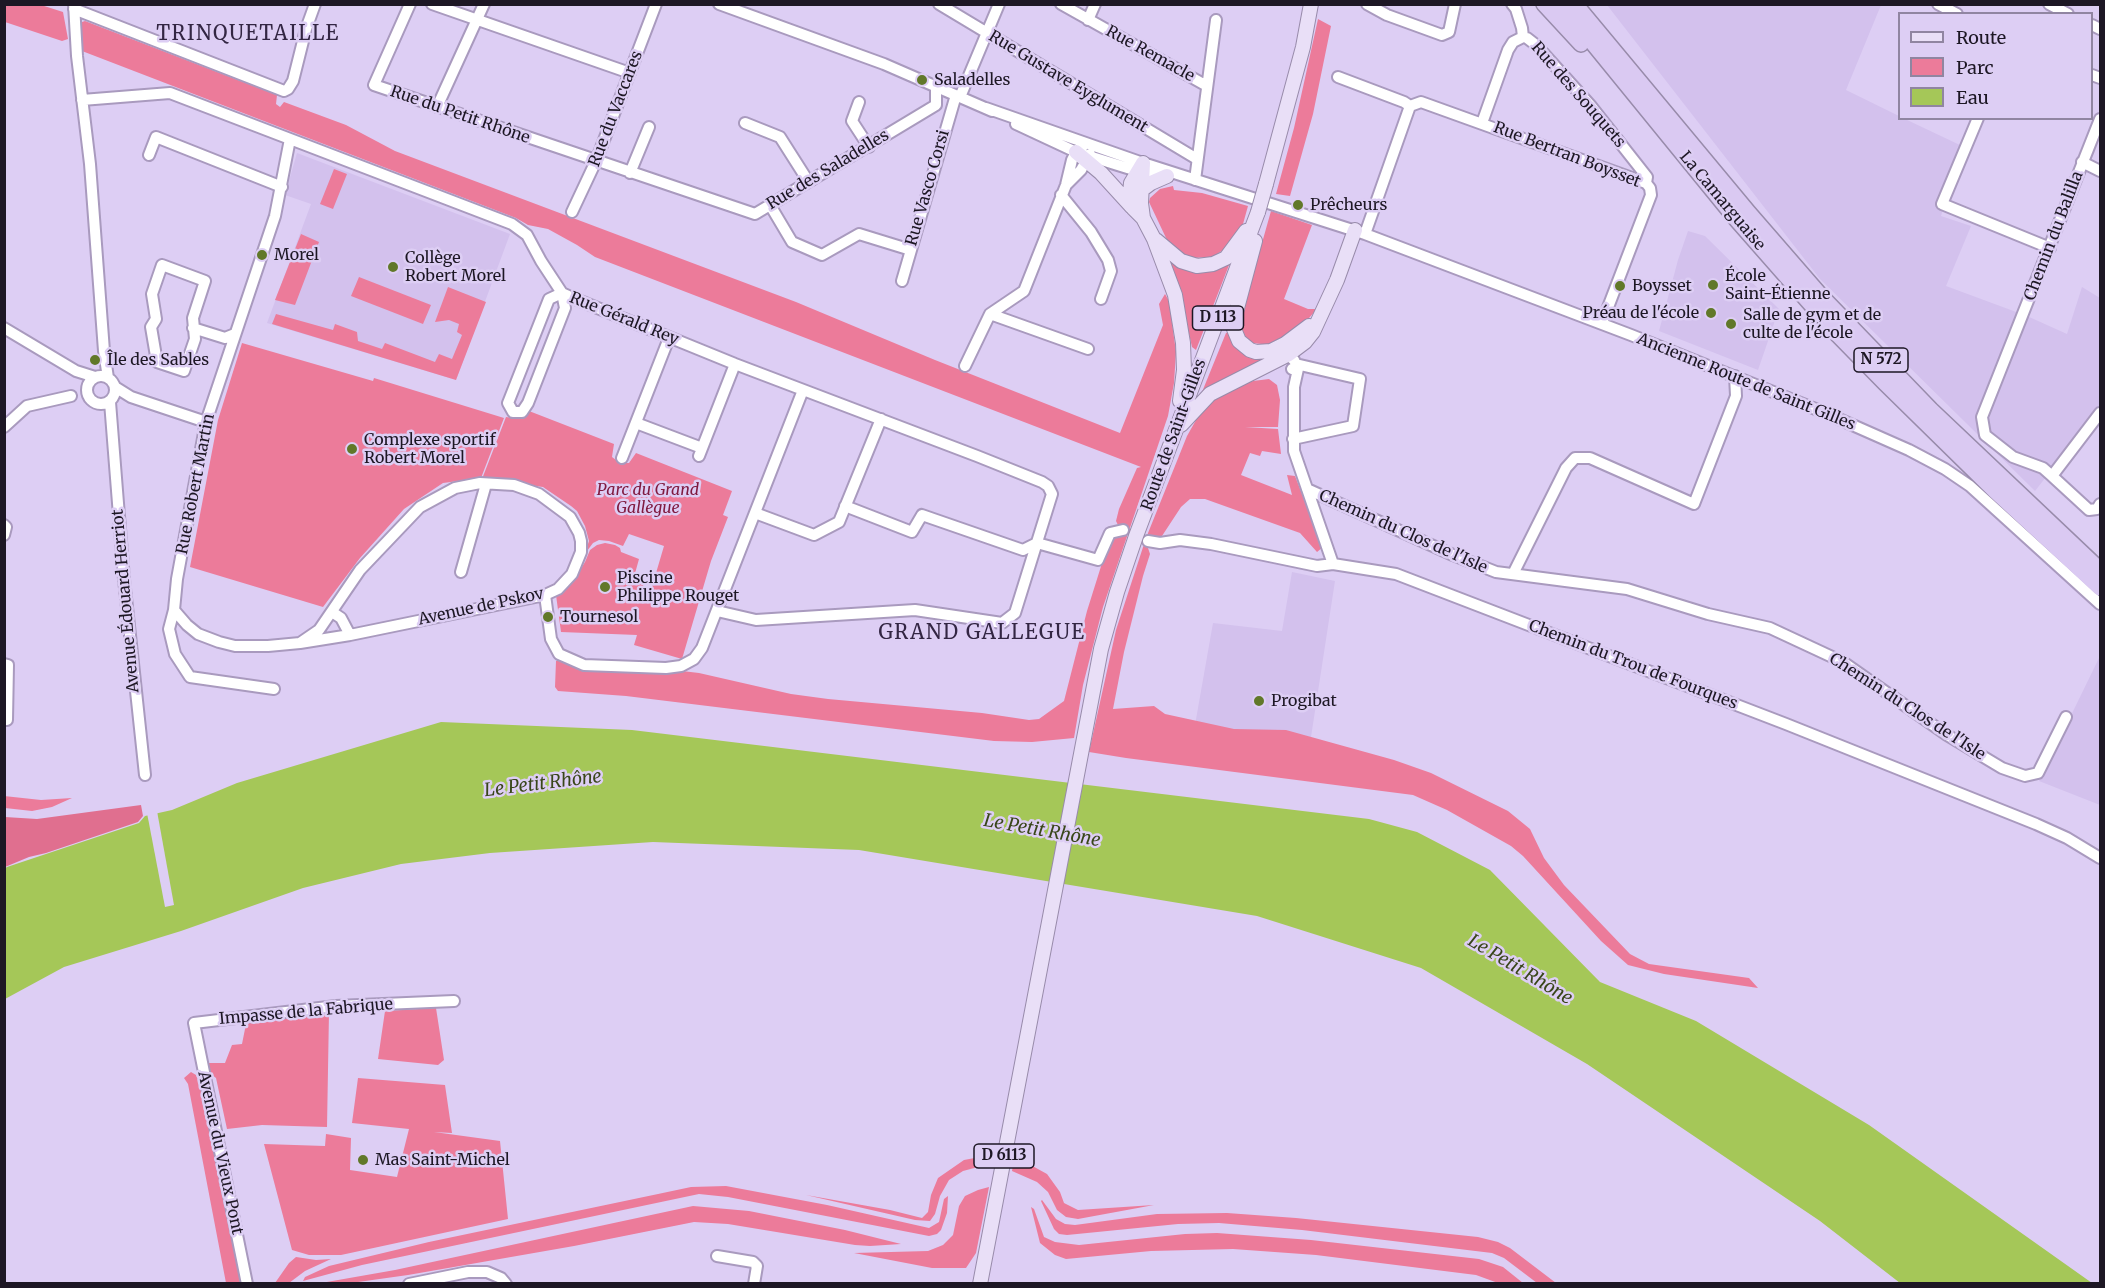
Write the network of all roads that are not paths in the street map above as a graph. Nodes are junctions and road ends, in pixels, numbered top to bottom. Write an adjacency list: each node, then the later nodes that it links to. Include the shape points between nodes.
1 (315, 4): 21 (street, via 293,81 284,91)
2 (410, 4): 38 (street, Rue du Petit Rhône, via 374,85)
3 (432, 4): 24 (street)
4 (484, 4): 24 (street)
5 (656, 4): 29 (street, Rue du Vaccares)
6 (719, 4): 31 (street)
7 (939, 4): 27 (street, Rue Gustave Eyglument)
8 (999, 4): 27 (street, Rue Vasco Corsi)
9 (1061, 4): 25 (street, Rue Remacle)
10 (1095, 4): 25 (street)
11 (1311, 4): 67 (main road, Route de Saint-Gilles / D 113, bridge)
12 (1366, 4): 13 (street, via 1442,35 1449,32)
13 (1455, 4)
14 (1512, 4): 28 (street)
15 (1544, 4): 59 (highway)
16 (1561, 4): 59 (highway, La Camarguaise / N 572)
17 (1575, 4): 46 (highway, La Camarguaise / N 572)
18 (1588, 4): 46 (highway)
19 (1938, 4): 22 (street)
20 (2049, 4): 23 (street)
21 (74, 7): 34 (street, Avenue Édouard Herriot)
22 (1953, 12)
23 (2064, 12)
24 (477, 20): 29 (street); 38 (street)
25 (1088, 20): 32 (street, Rue Remacle)
26 (1216, 20): 32 (street)
27 (987, 33): 33 (street, Rue Vasco Corsi); 51 (street, Rue Gustave Eyglument)
28 (1523, 37): 44 (street, Rue des Souquets, via 1508,50); 61 (street, Rue des Souquets, via 1536,45 1591,106 1647,177)
29 (630, 73): 52 (street, Rue du Vaccares)
30 (1338, 77): 37 (street)
31 (936, 86): 33 (street); 36 (street)
32 (1207, 86): 51 (street)
33 (958, 96): 39 (street); 40 (street, Rue Vasco Corsi)
34 (82, 100): 47 (street, Rue Gérald Rey, via 170,93); 90 (street, Avenue Édouard Herriot)
35 (859, 102): 48 (street, via 852,121)
36 (936, 105): 40 (street); 48 (street, Rue des Saladelles)
37 (1410, 106): 44 (street, via 1430,103); 69 (street)
38 (437, 107): 52 (street, Rue du Petit Rhône)
39 (986, 108): 49 (street); 49 (street)
40 (950, 114): 72 (street, Rue Vasco Corsi)
41 (2100, 119): 53 (street, Chemin du Balilla)
42 (1977, 120): 71 (street, via 1942,204)
43 (745, 123): 60 (street, via 780,137)
44 (1482, 123): 61 (street, Rue Bertran Boysset)
45 (649, 128): 56 (street)
46 (1680, 131): 113 (highway, La Camarguaise / N 572, via 1782,252 1887,367)
47 (290, 140): 62 (street, Rue Robert Martin); 74 (street, Rue Gérald Rey, via 512,224 527,235)
48 (869, 147): 60 (street, Rue des Saladelles)
49 (1086, 154): 54 (street); 64 (street, via 1068,172); 68 (main road)
50 (149, 155): 62 (street, via 156,137)
51 (1197, 159): 58 (street)
52 (596, 160): 56 (street, Rue des Saladelles); 66 (street, Rue du Vaccares)
53 (2082, 162): 55 (street); 71 (street, Chemin du Balilla)
54 (1141, 169): 57 (street); 58 (street); 63 (main road); 68 (main road, via 1130,192)
55 (2100, 171)
56 (630, 173): 65 (street, Rue des Saladelles, via 754,214)
57 (1167, 176): 58 (street); 63 (main road)
58 (1195, 180): 69 (street, Ancienne Route de Saint Gilles)
59 (1704, 180): 116 (highway, La Camarguaise / N 572, via 1885,383)
60 (808, 181): 65 (street, Rue des Saladelles)
61 (1646, 183): 77 (street, Rue Bertran Boysset, via 1651,195)
62 (282, 187): 80 (street, Rue Robert Martin)
63 (1143, 189): 68 (main road)
64 (1063, 190): 75 (street, via 1108,260 1111,271); 76 (street, via 1024,291)
65 (770, 206): 72 (street, via 792,242 822,255 859,234)
66 (573, 212)
67 (1258, 212): 70 (main road, via 1226,258 1213,264 1197,266 1181,261); 83 (main road, via 1234,329 1239,341 1250,350); 98 (main road, Route de Saint-Gilles / D 113)
68 (1138, 213): 70 (main road)
69 (1360, 232): 77 (street, Ancienne Route de Saint Gilles); 83 (main road, via 1324,308 1299,335)
70 (1154, 239): 98 (main road, via 1175,295 1183,343 1184,370)
71 (2050, 248): 101 (street, Chemin du Balilla, via 1982,425 1985,435 2013,457 2043,468)
72 (911, 250): 73 (street, Rue Vasco Corsi)
73 (902, 281)
74 (562, 293): 74 (street, via 549,299 508,403 513,412 522,412 528,404 565,308); 81 (street, Rue Gérald Rey)
75 (1101, 299)
76 (990, 314): 82 (street); 85 (street)
77 (1602, 323): 88 (street, Ancienne Route de Saint Gilles)
78 (4, 328): 86 (street)
79 (193, 328): 79 (street, via 205,281 162,265 152,294 156,319 151,327 158,362 184,371 195,339); 80 (street, via 225,339)
80 (235, 334): 95 (street, Rue Robert Martin)
81 (669, 338): 84 (street, Rue Gérald Rey); 96 (street)
82 (1088, 349)
83 (1286, 357): 87 (street); 87 (street); 89 (street, via 1297,375); 98 (main road, via 1210,394); 99 (street, via 1360,379 1353,426)
84 (735, 364): 91 (street, Rue Gérald Rey); 96 (street, via 701,452)
85 (965, 366)
86 (76, 371): 90 (street); 92 (street)
87 (1289, 376): 89 (street)
88 (1735, 376): 115 (street, via 1736,396 1694,504 1590,458 1575,458 1566,468); 118 (street, Ancienne Route de Saint Gilles, via 1945,469 2001,513)
89 (1294, 387): 99 (street)
90 (106, 389): 92 (street); 92 (street, via 92,402); 95 (street); 128 (street, Avenue Édouard Herriot)
91 (803, 390): 94 (street, Rue Gérald Rey); 106 (street)
92 (88, 391): 97 (street, via 27,406)
93 (2100, 413): 101 (street)
94 (881, 419): 105 (street); 111 (street, Rue Gérald Rey, via 1048,486 1052,494)
95 (206, 422): 119 (street, Rue Robert Martin)
96 (636, 423): 100 (street)
97 (4, 427)
98 (1174, 433): 137 (main road, Route de Saint-Gilles / D 6113, via 1117,592 1101,649)
99 (1293, 439): 103 (street)
100 (622, 458)
101 (2052, 476): 104 (street, Chemin du Balilla, via 2089,510)
102 (486, 484): 114 (street); 117 (street, Avenue de Pskov, via 514,486 539,494 570,516 579,532 580,552 572,574 558,589); 121 (street, Avenue de Pskov, via 456,488 420,507 360,570)
103 (1307, 489): 112 (street); 115 (street, Chemin du Clos de l'Isle, via 1453,555)
104 (2100, 504)
105 (845, 506): 106 (street, via 838,522 814,535); 111 (street, via 912,532 922,515 1023,550)
106 (755, 513): 120 (street)
107 (4, 525): 109 (street)
108 (1123, 530): 111 (street, via 1110,533 1098,560)
109 (4, 535)
110 (1148, 541): 112 (street, Chemin du Trou de Fourques, via 1180,540 1317,566)
111 (1037, 543): 120 (street, via 1015,613 1002,623 915,610 756,620)
112 (1333, 564): 129 (street, Chemin du Trou de Fourques, via 1395,574 1555,635 2036,824)
113 (2100, 570)
114 (461, 572)
115 (1513, 574): 126 (street, Chemin du Clos de l'Isle, via 1627,589 1770,628 1843,662 1947,735 2002,768 2025,776 2038,773)
116 (2100, 588)
117 (545, 595): 120 (street, via 551,639 558,653 584,665 681,666 694,659 702,648); 122 (street, Avenue de Pskov)
118 (2100, 604)
119 (174, 610): 123 (street, Avenue de Pskov, via 198,634 219,642 235,646); 125 (street, Rue Robert Martin, via 169,629 172,645 190,677)
120 (717, 611)
121 (332, 612): 122 (street, via 341,618); 123 (street, Avenue de Pskov, via 319,630)
122 (350, 635): 123 (street, Avenue de Pskov)
123 (300, 643)
124 (4, 664): 127 (street, via 8,666)
125 (274, 689)
126 (2066, 717)
127 (4, 720)
128 (145, 774)
129 (2100, 858)
130 (454, 1001): 131 (street, Impasse de la Fabrique, via 336,1006)
131 (194, 1023): 133 (street, Avenue du Vieux Pont)
132 (717, 1256): 136 (street, via 753,1262 757,1266)
133 (247, 1284)
134 (409, 1284): 135 (street, via 487,1272)
135 (506, 1284)
136 (754, 1284)
137 (980, 1284)

